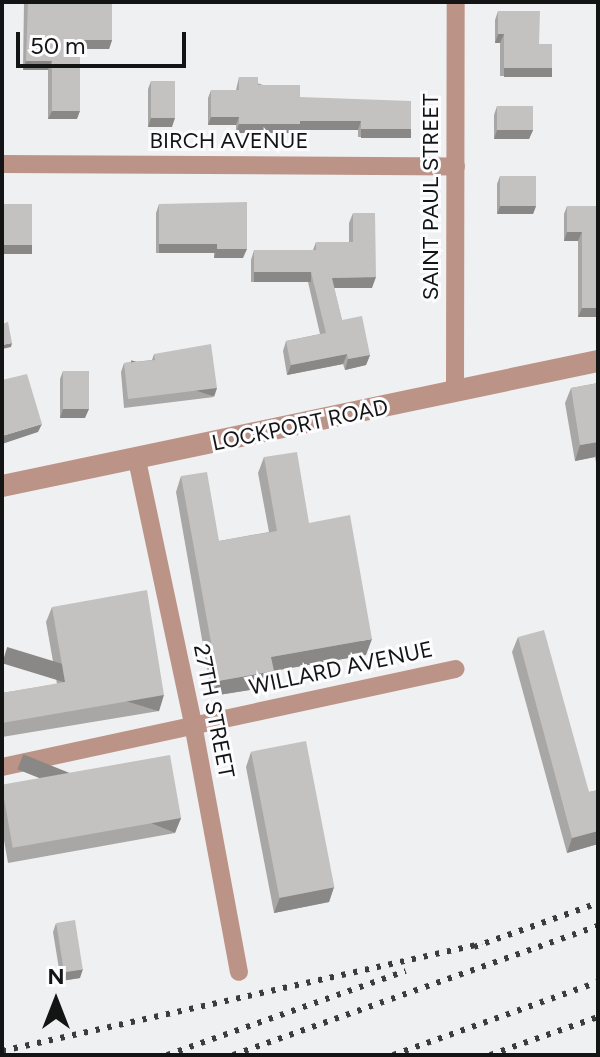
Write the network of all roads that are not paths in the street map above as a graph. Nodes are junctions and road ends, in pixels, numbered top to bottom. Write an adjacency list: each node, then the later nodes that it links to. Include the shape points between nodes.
1 (456, 2): 3 (street, SAINT PAUL STREET)
2 (2, 164): 3 (street, BIRCH AVENUE)
3 (456, 166): 5 (street, SAINT PAUL STREET)
4 (598, 361): 5 (street, LOCKPORT ROAD)
5 (455, 392): 6 (street, LOCKPORT ROAD)
6 (137, 460): 7 (street, LOCKPORT ROAD); 9 (street, 27TH STREET)
7 (2, 486)
8 (456, 669): 9 (street, WILLARD AVENUE)
9 (193, 724): 10 (street, WILLARD AVENUE); 11 (street, 27TH STREET)
10 (2, 767)
11 (239, 972)

